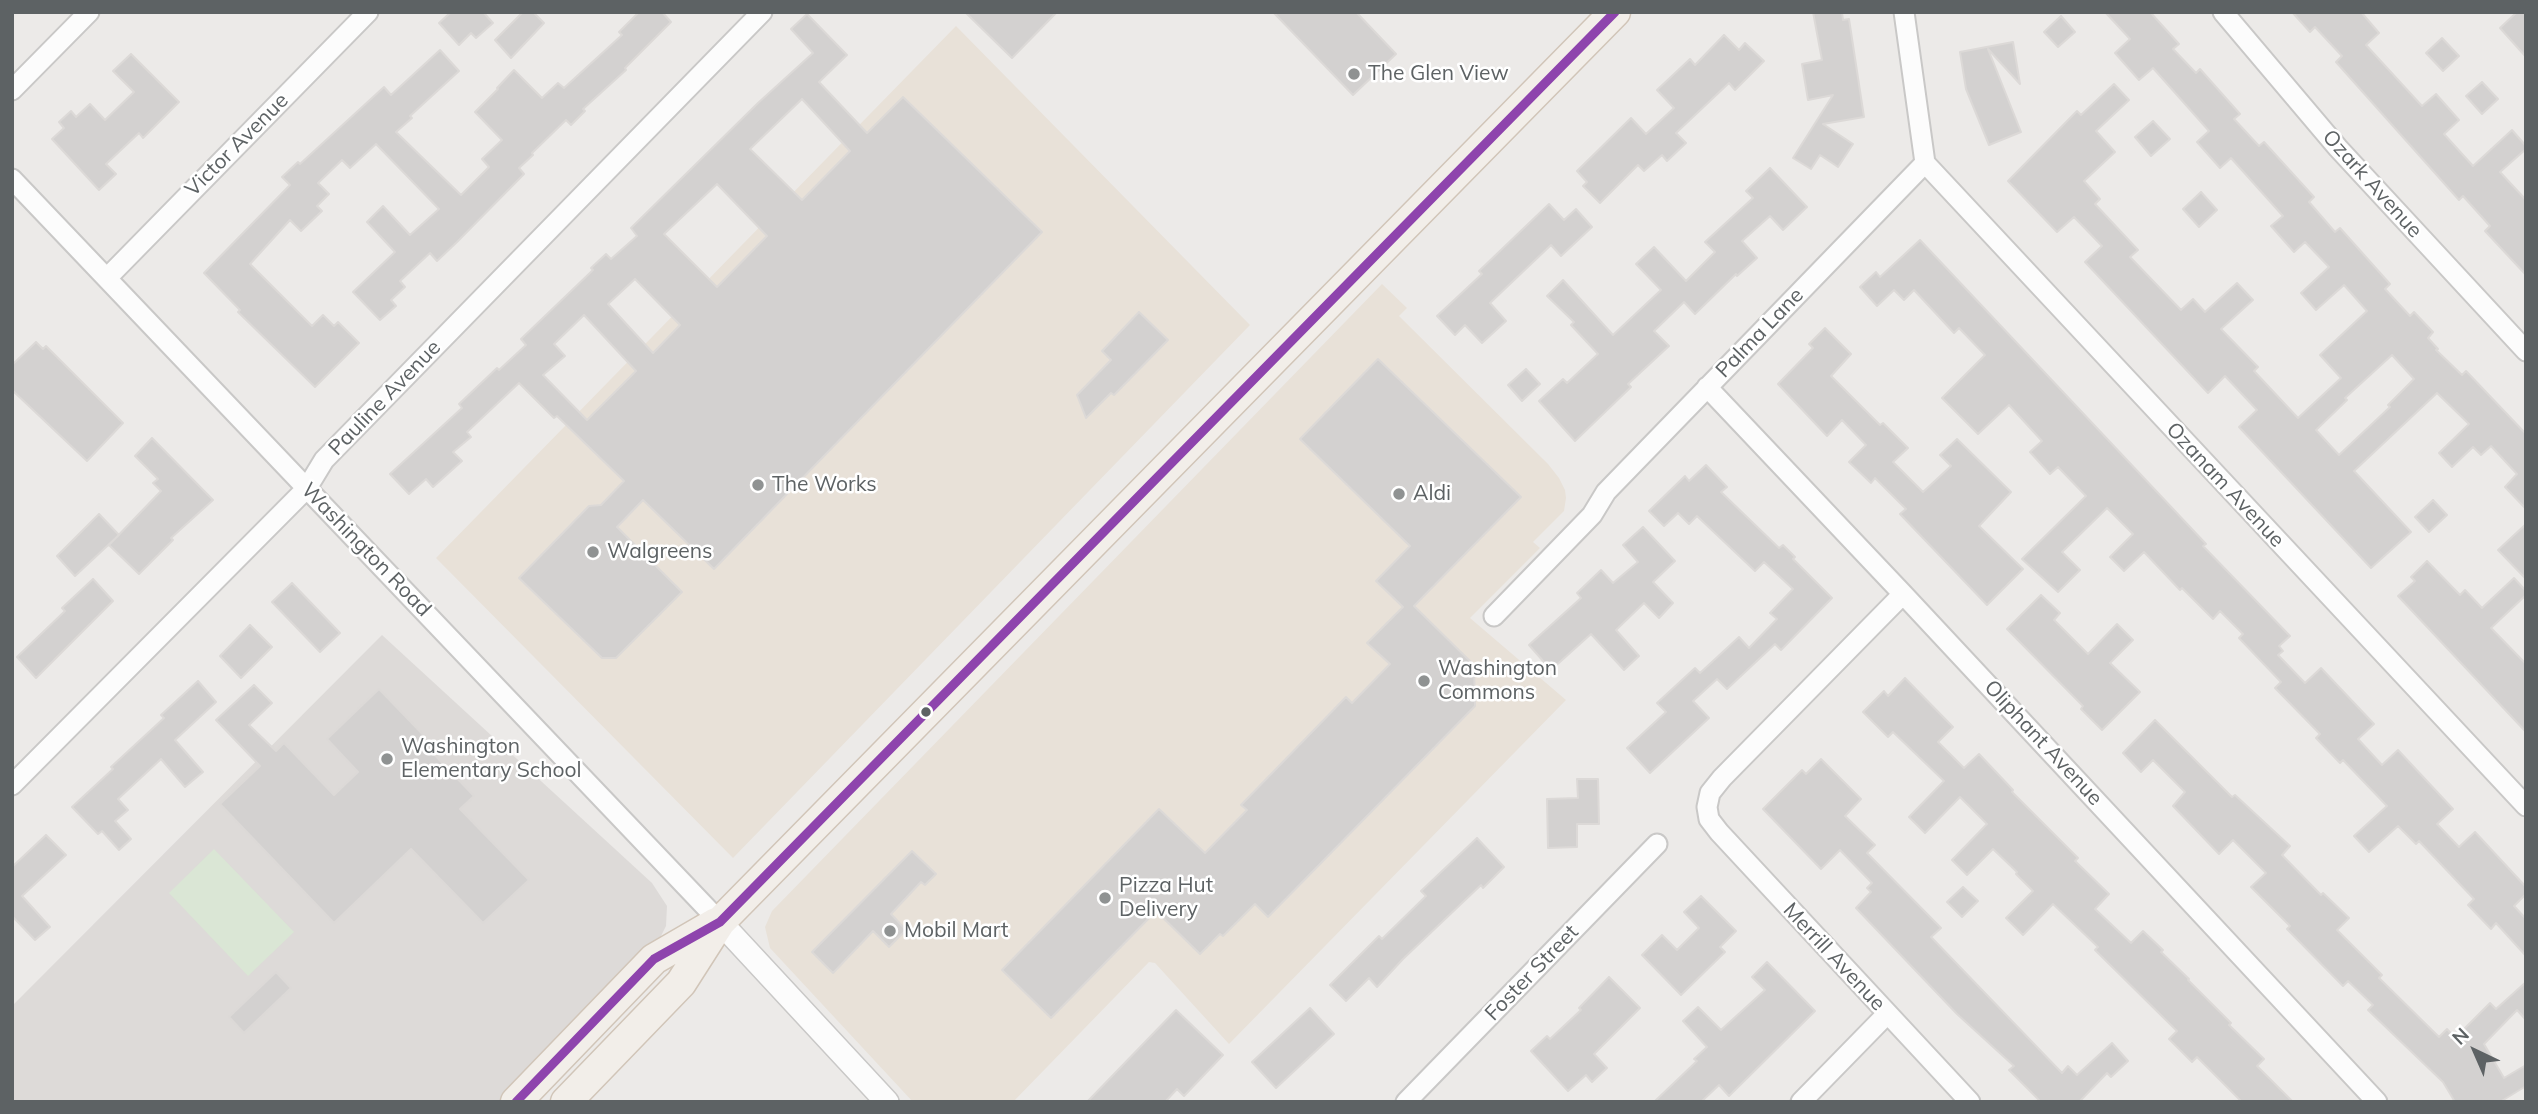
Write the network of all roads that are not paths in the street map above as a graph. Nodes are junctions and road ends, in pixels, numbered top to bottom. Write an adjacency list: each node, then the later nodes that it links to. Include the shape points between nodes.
1 (89, 12): 7 (street)
2 (368, 12): 10 (street, Victor Avenue)
3 (762, 12): 13 (street, Pauline Avenue, via 324,460)
4 (1615, 12): 19 (main road)
5 (1904, 12): 8 (street)
6 (2223, 12): 11 (street, Ozark Avenue, via 2339,148)
7 (12, 90)
8 (1924, 163): 12 (street, Palma Lane); 17 (street, Ozanam Avenue)
9 (12, 179): 10 (street, Washington Road)
10 (107, 278): 13 (street, Washington Road)
11 (2526, 351)
12 (1707, 387): 14 (street, Oliphant Avenue); 15 (street, Palma Lane)
13 (307, 488): 16 (street, Pauline Avenue); 19 (street, Washington Road)
14 (1903, 594): 20 (street, Merrill Avenue, via 1722,778 1710,793 1707,807 1719,832); 27 (street, Oliphant Avenue)
15 (1494, 616)
16 (12, 785)
17 (2526, 806)
18 (1657, 844): 24 (street, Foster Street)
19 (720, 922): 21 (main road, via 654,959); 22 (main road, via 681,983); 23 (street)
20 (1887, 1014): 25 (street); 26 (street, Merrill Avenue)
21 (516, 1102)
22 (566, 1102)
23 (887, 1102)
24 (1406, 1102)
25 (1801, 1102)
26 (1970, 1102)
27 (2377, 1102)

